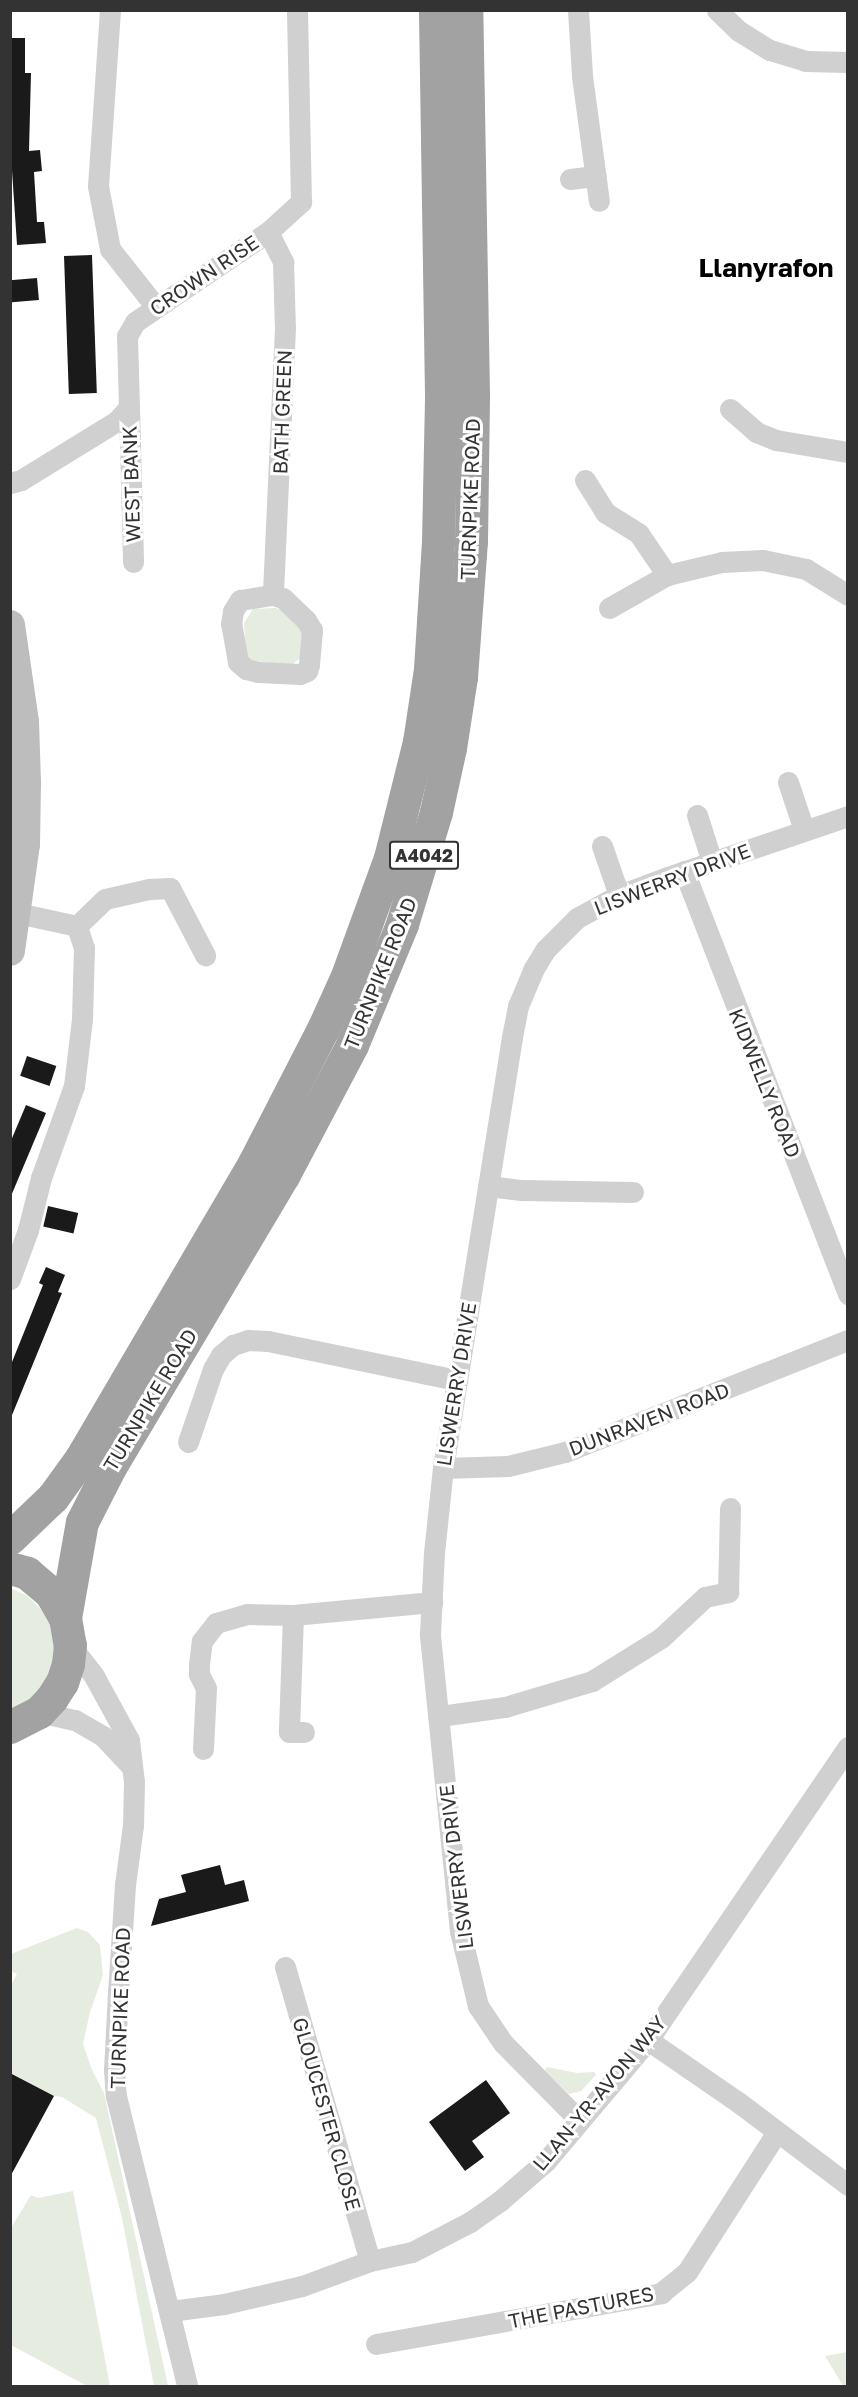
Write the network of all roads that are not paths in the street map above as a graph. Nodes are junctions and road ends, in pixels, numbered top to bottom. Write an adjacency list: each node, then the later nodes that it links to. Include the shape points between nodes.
1 (110, 10): 12 (street, via 99,186 110,249)
2 (297, 10): 11 (street, CROWN RISE, via 301,202)
3 (435, 10): 45 (highway, TURNPIKE ROAD / A4042, via 441,394 438,542 429,680 419,741 390,858 323,1029 254,1163 81,1458 53,1497)
4 (466, 10): 49 (highway, TURNPIKE ROAD / A4042, via 474,394 471,541 461,677 436,812 402,924 352,1045 282,1176 110,1467 82,1522)
5 (578, 10): 8 (street, via 582,76)
6 (717, 10): 7 (street, via 739,31 770,50 805,61)
7 (848, 62)
8 (596, 176): 9 (street); 10 (street)
9 (570, 179)
10 (599, 201)
11 (268, 232): 12 (street, CROWN RISE); 21 (street, BATH GREEN, via 283,262 285,328)
12 (156, 307): 13 (street, CROWN RISE, via 135,322 127,336)
13 (129, 407): 17 (street, via 117,421); 18 (street, WEST BANK)
14 (730, 409): 15 (street, via 756,432 776,440)
15 (848, 452)
16 (585, 480): 19 (street, via 606,513 639,534)
17 (10, 483)
18 (133, 562)
19 (667, 575): 20 (street, via 722,562 763,560 806,569); 22 (street)
20 (848, 595)
21 (273, 596): 21 (street, via 283,598 312,630 309,665 300,674 258,672 238,662 231,624 233,611 240,600)
22 (609, 608)
23 (10, 625): 32 (main road, via 24,722 26,782 25,844)
24 (788, 782): 27 (street)
25 (697, 815): 29 (street)
26 (848, 816): 27 (street, LISWERRY DRIVE)
27 (804, 830): 29 (street, LISWERRY DRIVE)
28 (602, 846): 31 (street)
29 (712, 862): 30 (street, LISWERRY DRIVE)
30 (684, 871): 31 (street, LISWERRY DRIVE); 39 (street, KIDWELLY ROAD)
31 (619, 896): 36 (street, LISWERRY DRIVE, via 577,918 561,932 545,950 524,988 512,1036)
32 (17, 913): 33 (street); 34 (main road)
33 (77, 926): 35 (street, via 105,899 170,888); 38 (street, via 84,948 82,1019 74,1086)
34 (10, 951)
35 (205, 955)
36 (488, 1186): 37 (street); 41 (street, LISWERRY DRIVE)
37 (633, 1192)
38 (10, 1279)
39 (848, 1294)
40 (848, 1340): 43 (street, DUNRAVEN ROAD, via 565,1452 508,1466)
41 (457, 1380): 42 (street, via 248,1340 220,1355); 43 (street, LISWERRY DRIVE)
42 (188, 1442)
43 (443, 1468): 47 (street, LISWERRY DRIVE)
44 (730, 1508): 51 (street, via 728,1592 705,1597 661,1638 592,1681 505,1707)
45 (10, 1538)
46 (10, 1568): 49 (highway, via 27,1574 50,1592)
47 (432, 1602): 48 (street); 51 (street, LISWERRY DRIVE, via 430,1634)
48 (293, 1615): 53 (street, via 289,1732); 55 (street, via 247,1614 216,1623 202,1641 199,1674 206,1688)
49 (67, 1631): 50 (highway, via 62,1682); 56 (street, TURNPIKE ROAD, via 129,1740)
50 (39, 1712): 52 (highway); 56 (street, via 75,1720 102,1736)
51 (440, 1716): 59 (street, LISWERRY DRIVE, via 460,1931 478,2006 503,2043)
52 (10, 1727)
53 (304, 1732)
54 (848, 1747): 58 (street, LLAN-YR-AVON WAY)
55 (203, 1749)
56 (131, 1766): 63 (street, TURNPIKE ROAD, via 133,1825 125,1885 114,2070 116,2096)
57 (285, 1967): 62 (street, GLOUCESTER CLOSE)
58 (648, 2040): 59 (street, LLAN-YR-AVON WAY); 60 (street)
59 (579, 2120): 62 (street, LLAN-YR-AVON WAY, via 546,2162 470,2222 412,2252)
60 (777, 2132): 61 (street); 64 (street, THE PASTURES, via 687,2272 661,2293)
61 (848, 2185)
62 (370, 2261): 63 (street, LLAN-YR-AVON WAY, via 302,2286 224,2304)
63 (170, 2311): 65 (street, TURNPIKE ROAD)
64 (376, 2344)
65 (187, 2386)

